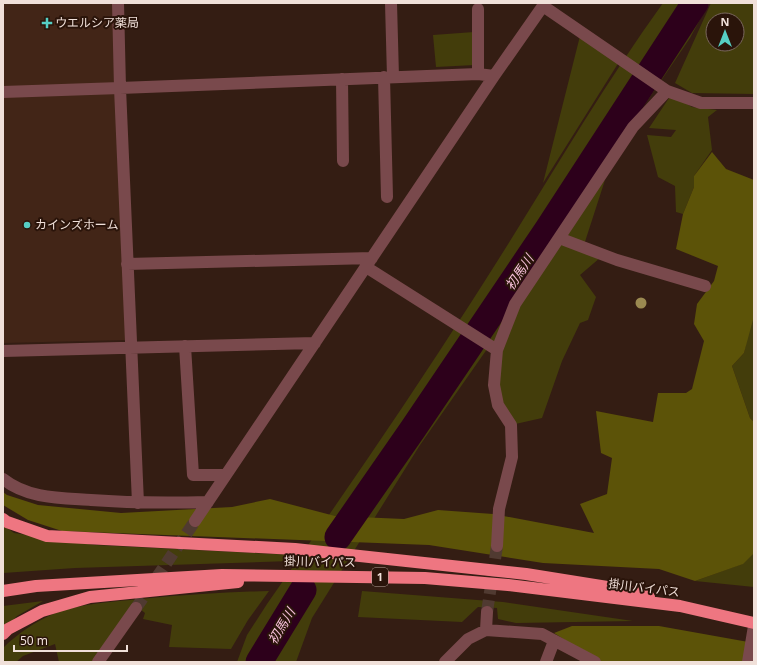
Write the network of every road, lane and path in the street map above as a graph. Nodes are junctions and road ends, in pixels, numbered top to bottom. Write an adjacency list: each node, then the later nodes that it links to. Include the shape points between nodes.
1 (118, 3): 9 (street)
2 (391, 3): 7 (street)
3 (544, 4): 6 (street); 10 (street)
4 (478, 9): 5 (street)
5 (478, 74): 6 (street); 7 (street)
6 (494, 76): 16 (street)
7 (388, 77): 8 (street); 14 (street)
8 (342, 78): 9 (street); 13 (street)
9 (120, 88): 11 (street); 17 (street)
10 (664, 89): 12 (street, via 701,103); 15 (street, via 633,127)
11 (3, 92)
12 (754, 103)
13 (343, 161)
14 (387, 197)
15 (559, 238): 18 (street, via 617,260); 22 (street, via 515,304)
16 (369, 263): 17 (street); 19 (street); 22 (street)
17 (127, 264): 21 (street)
18 (705, 286)
19 (315, 343): 20 (street); 24 (street)
20 (185, 346): 21 (street); 24 (street, via 193,475)
21 (131, 347): 23 (street); 27 (street)
22 (492, 348): 30 (street, via 498,405 511,425 512,457 499,509)
23 (3, 351)
24 (226, 475): 26 (street)
25 (3, 479): 27 (street, via 12,487 44,497)
26 (208, 502): 27 (street); 29 (street)
27 (138, 503)
28 (3, 519): 33 (highway, via 47,536 295,549 526,574 626,590)
29 (195, 521)
30 (497, 546)
31 (295, 575): 32 (highway, 掛川バイパス / 1, via 149,578 36,586); 33 (highway, 掛川バイパス / 1, via 433,579 508,585); 38 (highway, via 90,597 42,611)
32 (3, 591)
33 (680, 606): 36 (highway, 掛川バイパス / 1)
34 (136, 608): 40 (street)
35 (487, 612): 37 (street)
36 (754, 625): 44 (street)
37 (486, 630): 39 (street, via 542,634); 41 (street, via 468,640)
38 (3, 634)
39 (554, 641): 42 (street); 43 (street)
40 (98, 662)
41 (445, 662)
42 (546, 662)
43 (595, 662)
44 (748, 662)

